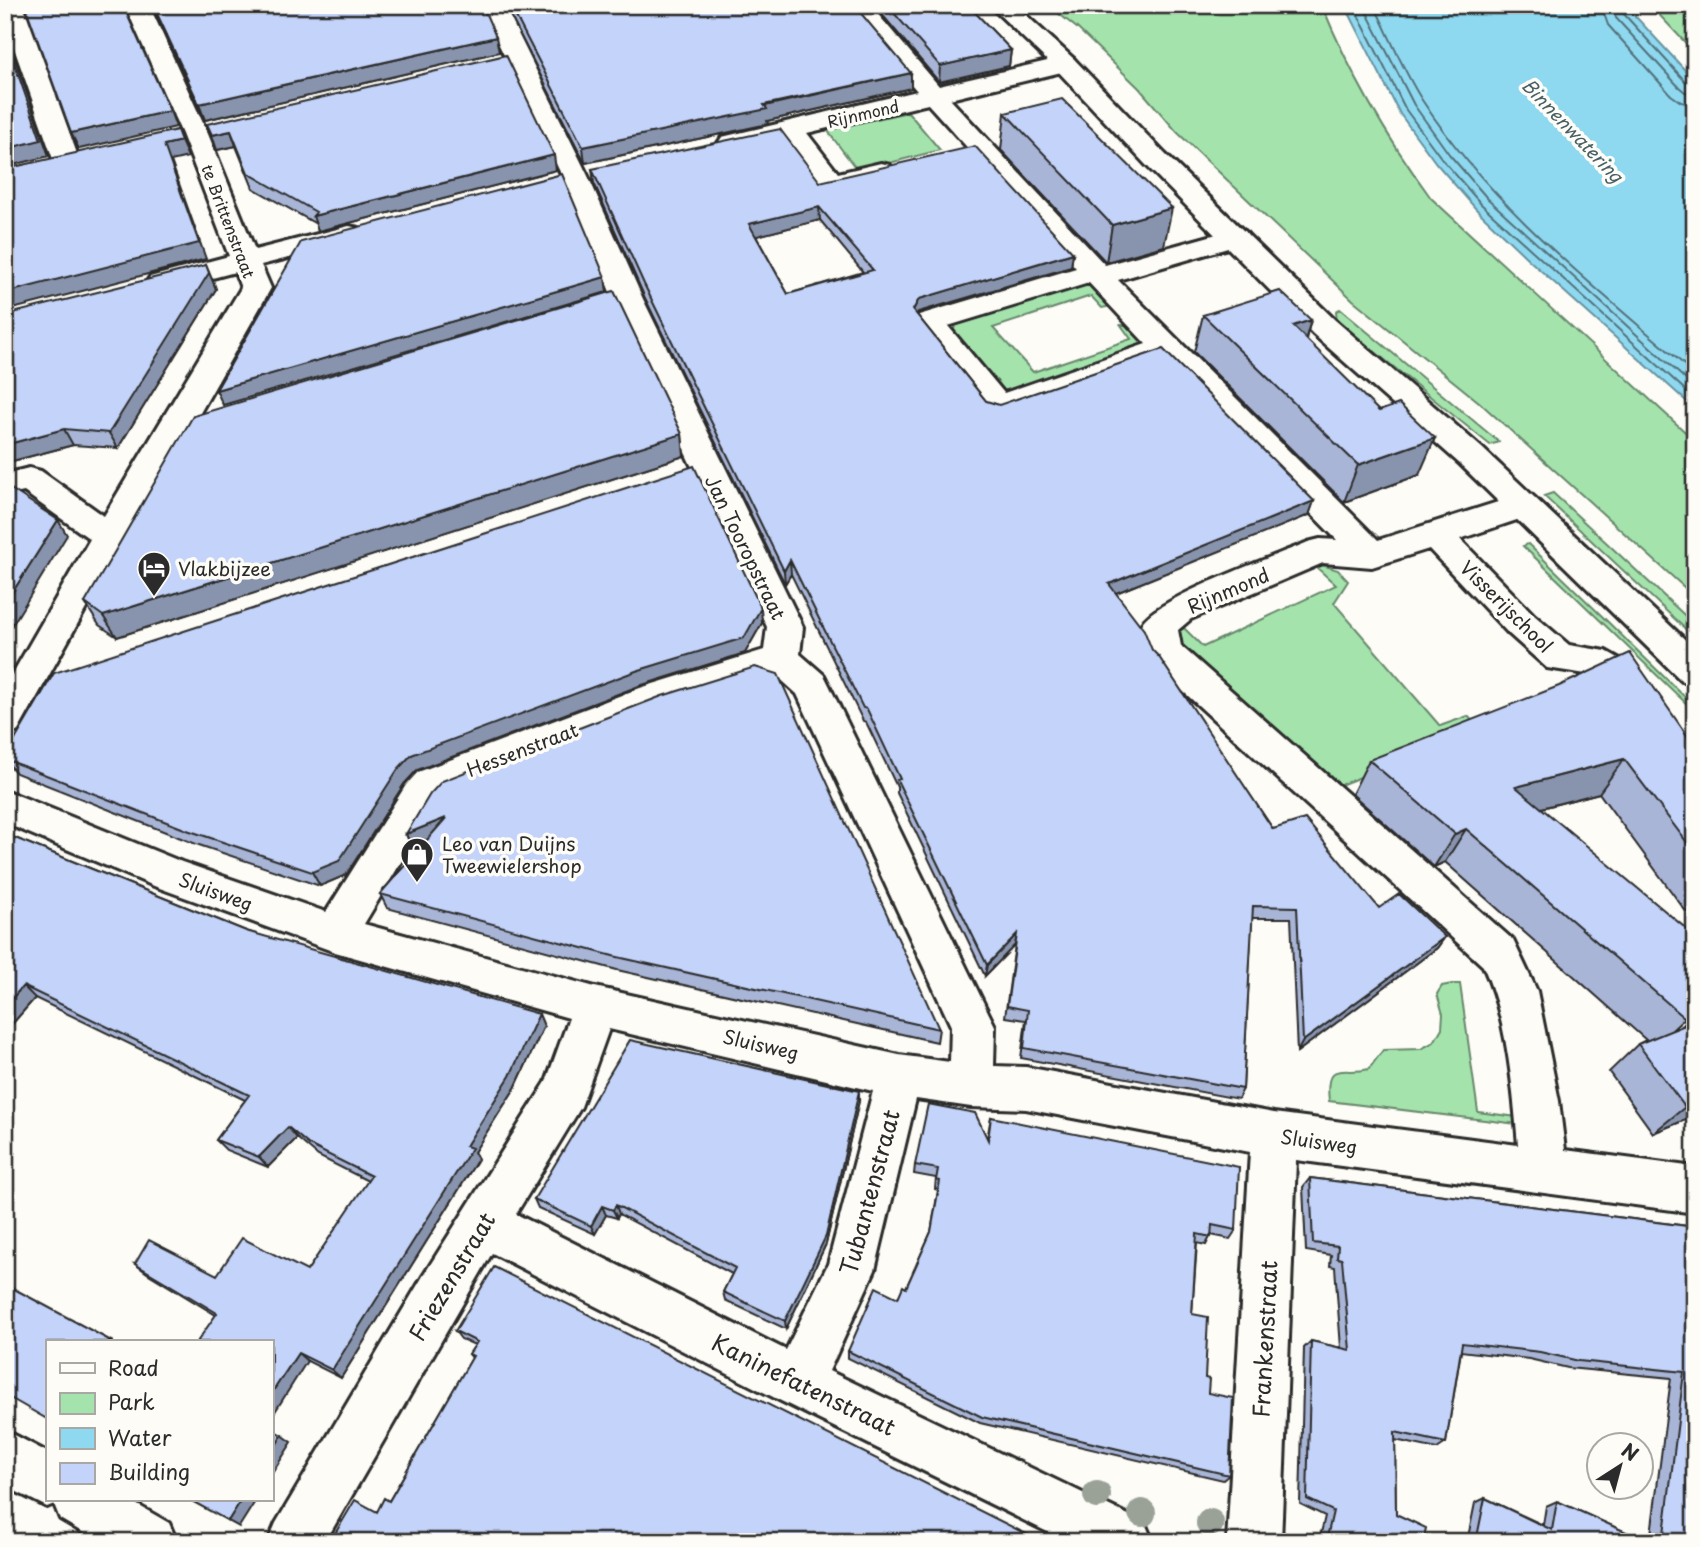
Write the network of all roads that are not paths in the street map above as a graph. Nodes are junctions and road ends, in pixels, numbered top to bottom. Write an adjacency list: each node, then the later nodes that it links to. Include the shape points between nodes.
1 (11, 5): 14 (street, via 54,165)
2 (137, 5): 12 (street, te Brittenstraat)
3 (492, 5): 6 (street, Jan Tooropstraat)
4 (857, 5): 9 (street, Rijnmond)
5 (1001, 5): 8 (street)
6 (516, 58): 7 (street); 29 (street, Jan Tooropstraat, via 575,176 615,303 692,469 785,627)
7 (489, 64)
8 (1065, 64): 9 (street, Rijnmond); 17 (street)
9 (934, 96): 11 (street, Rijnmond); 19 (street, Rijnmond, via 971,150)
10 (222, 128): 12 (street)
11 (791, 130): 13 (street, Rijnmond); 15 (street, via 831,183)
12 (182, 137): 18 (street, te Brittenstraat)
13 (705, 148)
14 (92, 157)
15 (907, 165)
16 (377, 227): 18 (street)
17 (1235, 237): 19 (street); 25 (street, via 1324,327)
18 (246, 261): 20 (street); 23 (street, te Brittenstraat, via 256,288)
19 (1098, 274): 21 (street, Rijnmond); 21 (street, via 929,322 998,406)
20 (129, 292)
21 (1166, 348): 28 (street, Rijnmond)
22 (213, 422): 23 (street)
23 (172, 434): 27 (street, te Brittenstraat)
24 (17, 482): 27 (street)
25 (1522, 506): 26 (street); 31 (street)
26 (1436, 535): 28 (street); 34 (street, Visserijschool, via 1560,658 1593,661 1625,680)
27 (109, 536): 32 (street, te Brittenstraat)
28 (1372, 555): 41 (street, Rijnmond, via 1320,551 1179,610 1159,626 1164,652 1498,953 1516,992 1537,1101)
29 (783, 658): 36 (street, Hessenstraat, via 653,698 432,783); 39 (street, via 811,685 973,1026)
30 (67, 670): 32 (street)
31 (1695, 671)
32 (27, 683): 33 (street, te Brittenstraat)
33 (5, 721)
34 (1695, 782)
35 (5, 806): 36 (street, Sluisweg, via 168,874)
36 (335, 934): 37 (street, Sluisweg)
37 (595, 1006): 38 (street, Sluisweg); 43 (street, Friezenstraat, via 565,1092)
38 (899, 1076): 39 (street, Sluisweg); 44 (street, Tubantenstraat, via 851,1270)
39 (971, 1086): 40 (street, Sluisweg, via 1026,1088)
40 (1274, 1135): 41 (street, Sluisweg); 51 (street, Frankenstraat)
41 (1544, 1171): 42 (street, Sluisweg)
42 (1695, 1190)
43 (483, 1223): 44 (street, Kaninefatenstraat); 49 (street, Friezenstraat)
44 (797, 1382): 50 (street, Kaninefatenstraat)
45 (5, 1456): 46 (street)
46 (46, 1480)
47 (82, 1502): 48 (street)
48 (150, 1542)
49 (295, 1542)
50 (1126, 1542)
51 (1254, 1542)

